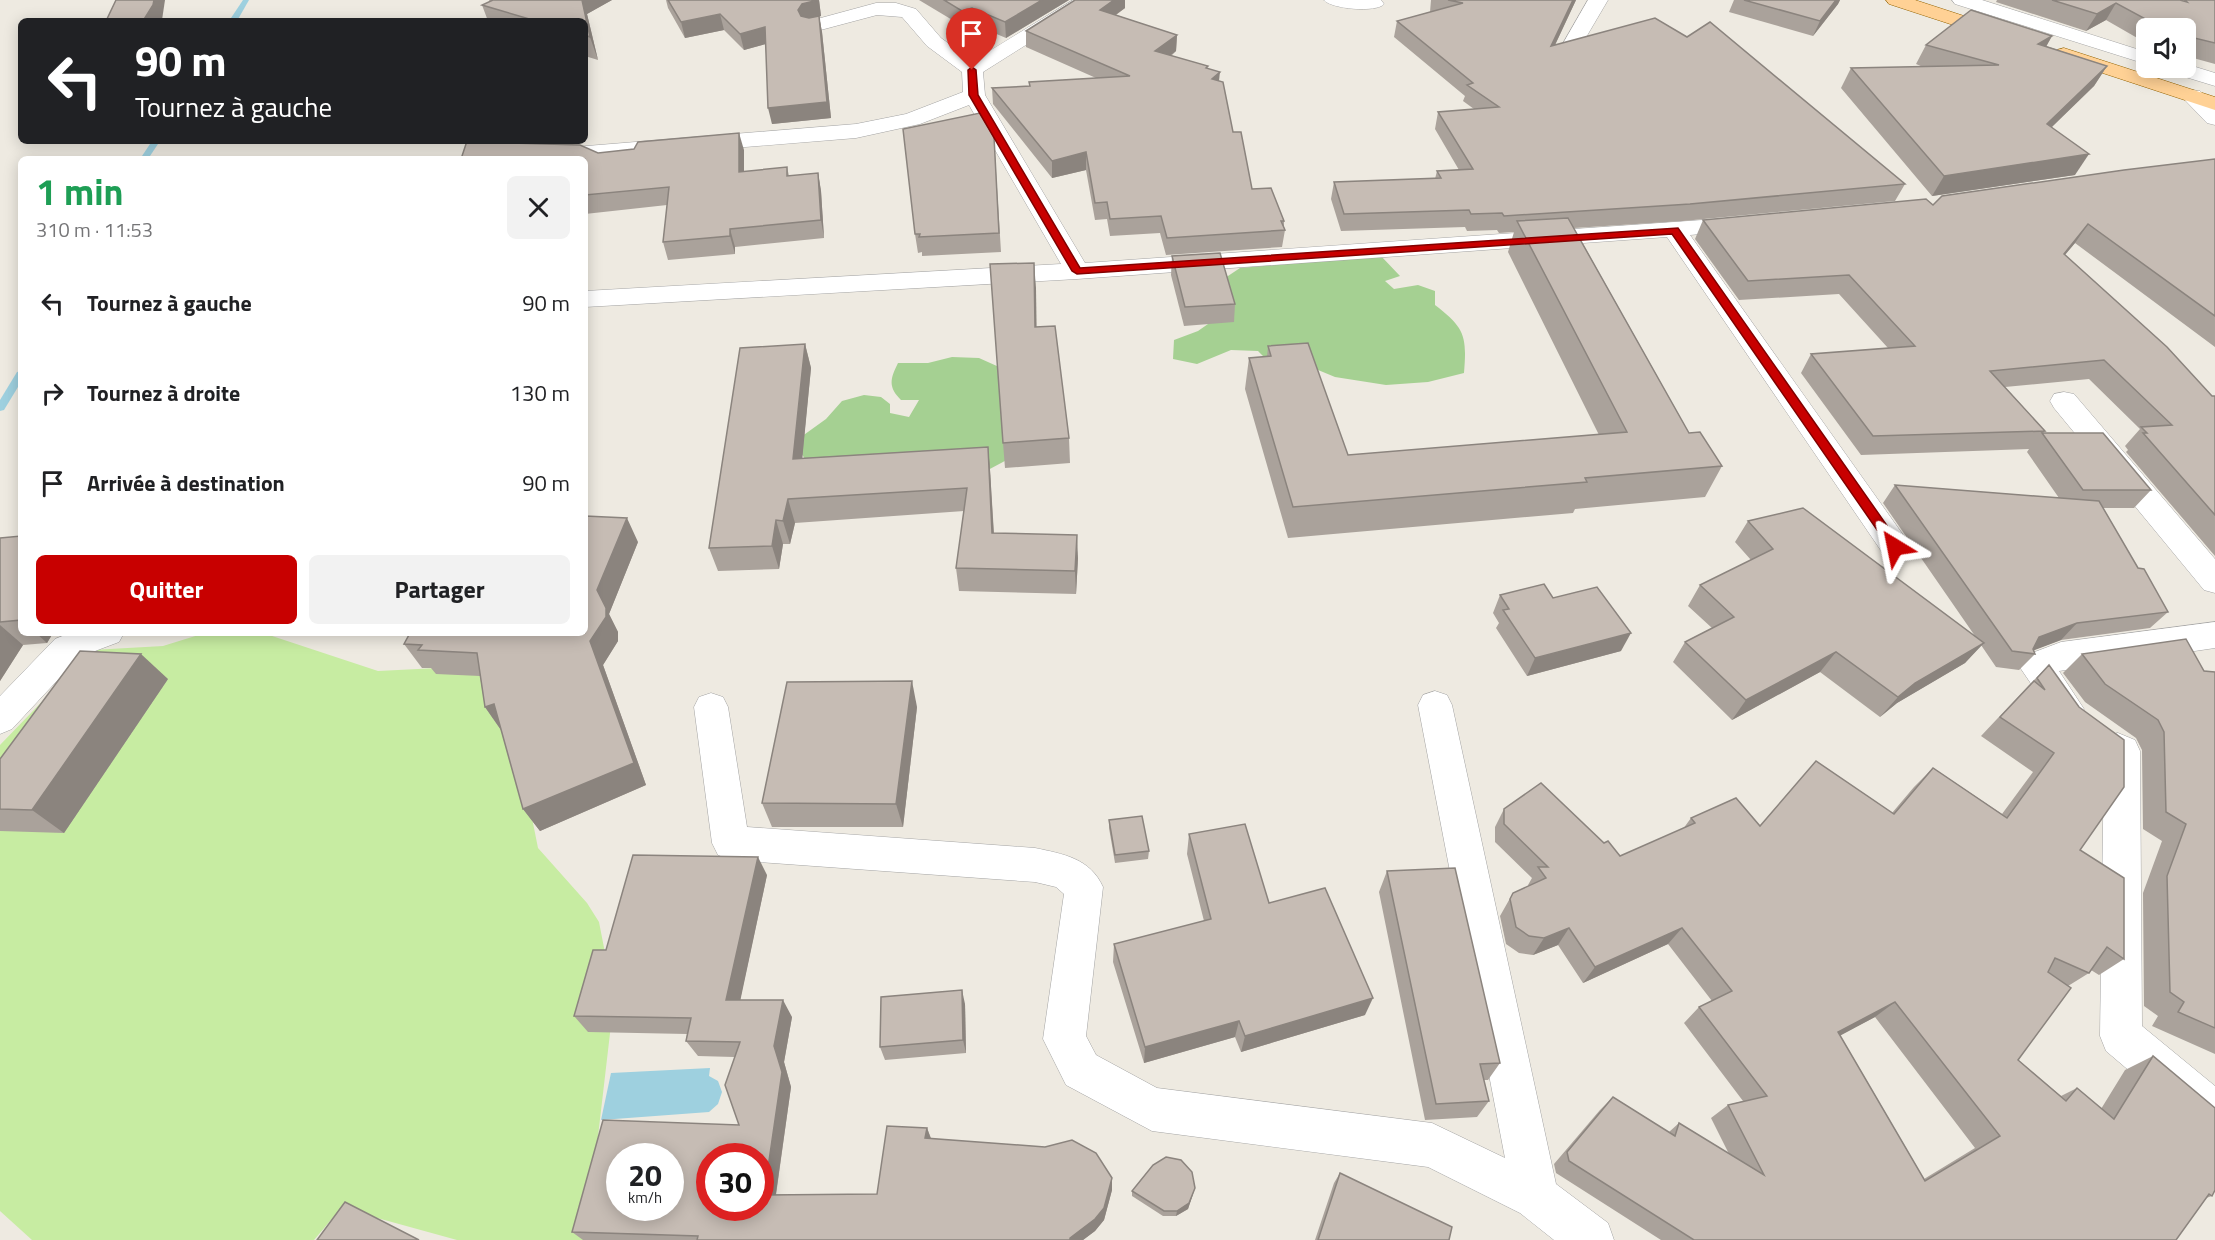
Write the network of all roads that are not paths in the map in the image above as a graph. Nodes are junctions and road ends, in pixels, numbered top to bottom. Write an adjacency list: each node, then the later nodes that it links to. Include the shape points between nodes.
1 (1087, 0): 12 (street)
2 (1334, 0): 6 (street)
3 (1598, 0): 9 (street)
4 (1896, 0): 8 (main road)
5 (1962, 0): 11 (street)
6 (1374, 4)
7 (813, 26): 12 (street, via 876,9 896,9 909,13 934,42)
8 (2022, 41)
9 (1571, 47)
10 (2044, 48): 16 (main road)
11 (2136, 55)
12 (972, 70): 15 (street)
13 (2196, 74): 14 (street)
14 (2215, 80)
15 (974, 95): 19 (street, via 912,119 856,131); 22 (street)
16 (2193, 96): 17 (main road); 18 (street)
17 (2215, 104)
18 (2215, 118)
19 (553, 156)
20 (1766, 222): 21 (street)
21 (1675, 231): 22 (street); 25 (street)
22 (1077, 271): 23 (street)
23 (588, 299)
24 (2064, 401): 26 (street)
25 (1895, 547)
26 (2215, 581)
27 (2215, 635): 32 (street, via 2061,655 2036,666 2071,714 2102,737 2121,1036)
28 (99, 636): 31 (street, via 67,648)
29 (1435, 705): 33 (street)
30 (711, 707): 33 (street, via 731,843 1035,865 1066,872 1084,887 1064,1040 1081,1070 1152,1109 1432,1145)
31 (0, 719)
32 (2215, 1113)
33 (1536, 1197): 34 (street)
34 (1591, 1240)

